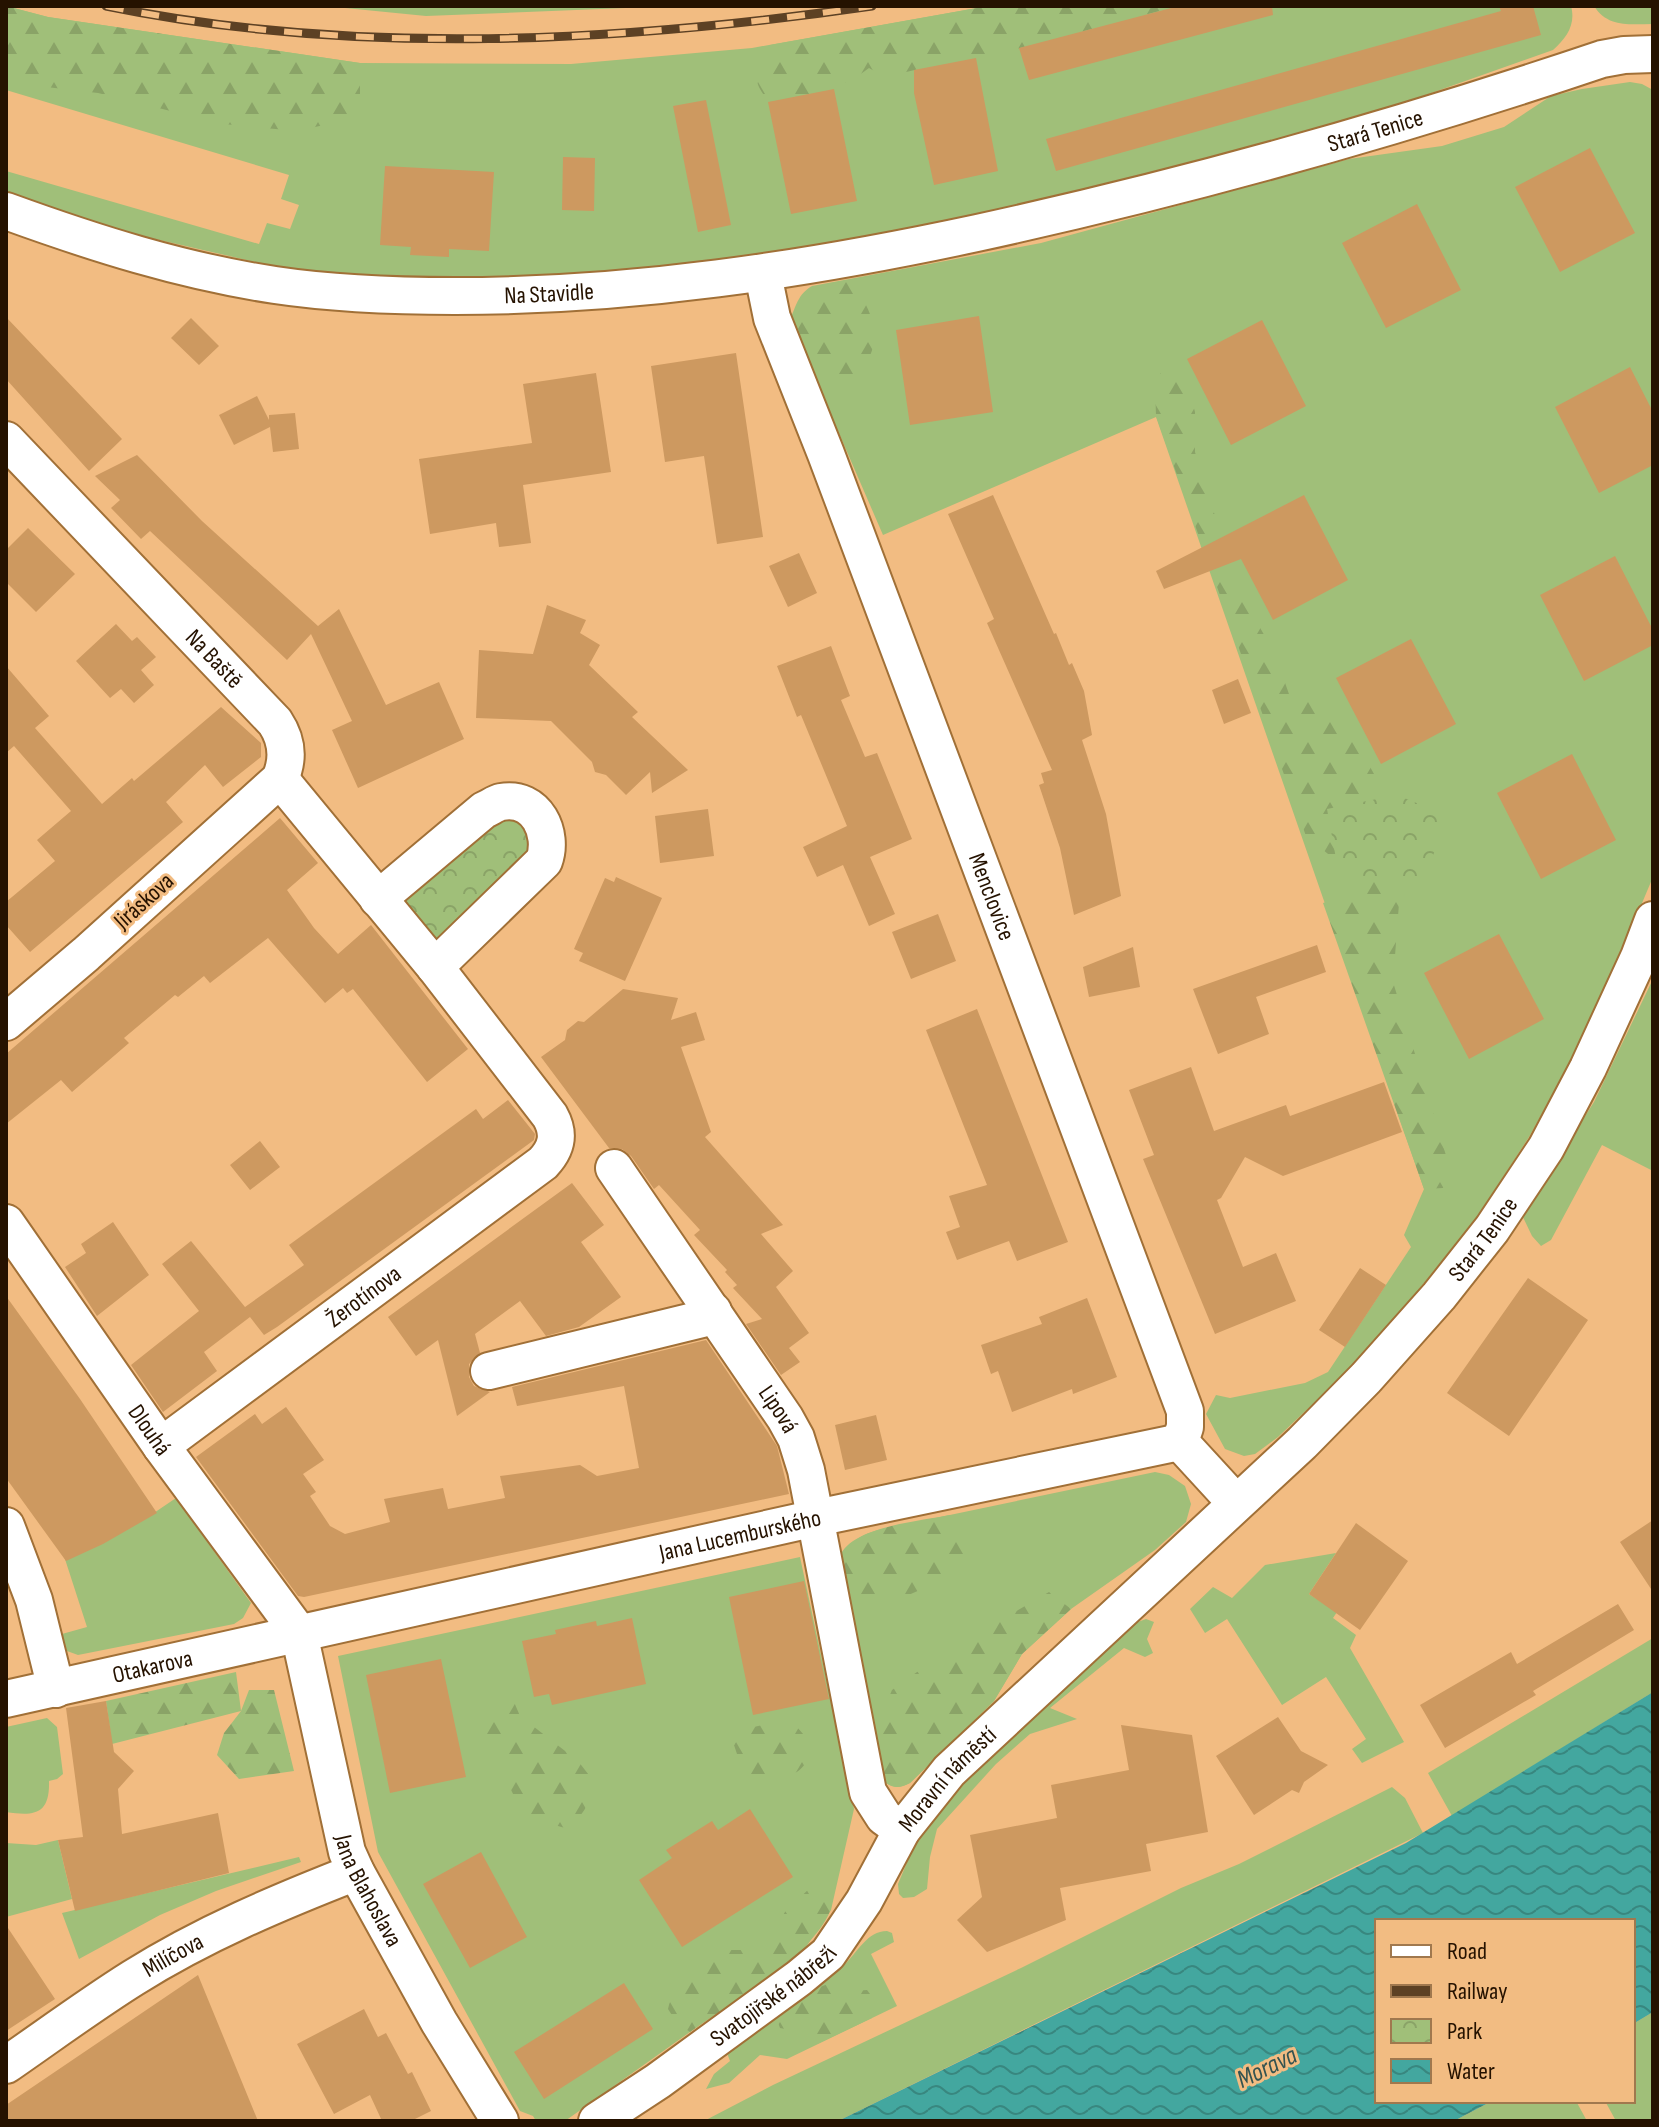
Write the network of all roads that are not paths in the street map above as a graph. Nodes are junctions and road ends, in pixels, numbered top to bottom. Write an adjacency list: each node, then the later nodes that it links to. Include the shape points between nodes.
1 (1653, 54): 2 (street, Stará Tenice, via 1602,59 1266,162)
2 (1097, 206): 4 (street, Na Stavidle)
3 (6, 211): 4 (street, Na Stavidle, via 122,252 208,273 327,291 537,295)
4 (763, 274): 15 (street, Menclovice, via 772,318 1185,1411)
5 (6, 440): 6 (street, Na Baště, via 275,722 285,744)
6 (280, 779): 7 (street); 10 (street, Jiráskova)
7 (378, 899): 9 (street); 9 (street, via 484,810 512,802 538,815 547,833 544,861)
8 (1653, 920): 17 (street, Stará Tenice, via 1567,1108 1492,1229 1366,1378)
9 (435, 967): 16 (street, Žerotínova, via 550,1116 557,1132 550,1155)
10 (6, 1022)
11 (614, 1168): 13 (street, Lipová)
12 (6, 1223): 16 (street, Dlouhá)
13 (713, 1311): 14 (street, via 702,1319); 18 (street, Lipová, via 796,1438)
14 (489, 1371)
15 (1180, 1442): 17 (street); 18 (street, Jana Lucemburského)
16 (161, 1446): 20 (street, Dlouhá)
17 (1236, 1503): 23 (street, Moravní náměstí, via 978,1741)
18 (816, 1518): 20 (street, Jana Lucemburského); 23 (street, Moravní náměstí, via 868,1792 884,1817)
19 (6, 1526): 21 (street, via 34,1600)
20 (299, 1633): 21 (street, Otakarova); 24 (street, Jana Blahoslava, via 342,1834)
21 (56, 1689): 22 (street, Otakarova)
22 (6, 1699)
23 (902, 1830): 27 (street, Svatojiřské nábřeží, via 828,1954)
24 (356, 1872): 25 (street, Milíčova, via 187,1947); 26 (street, Jana Blahoslava)
25 (6, 2065)
26 (500, 2121)
27 (597, 2121)

